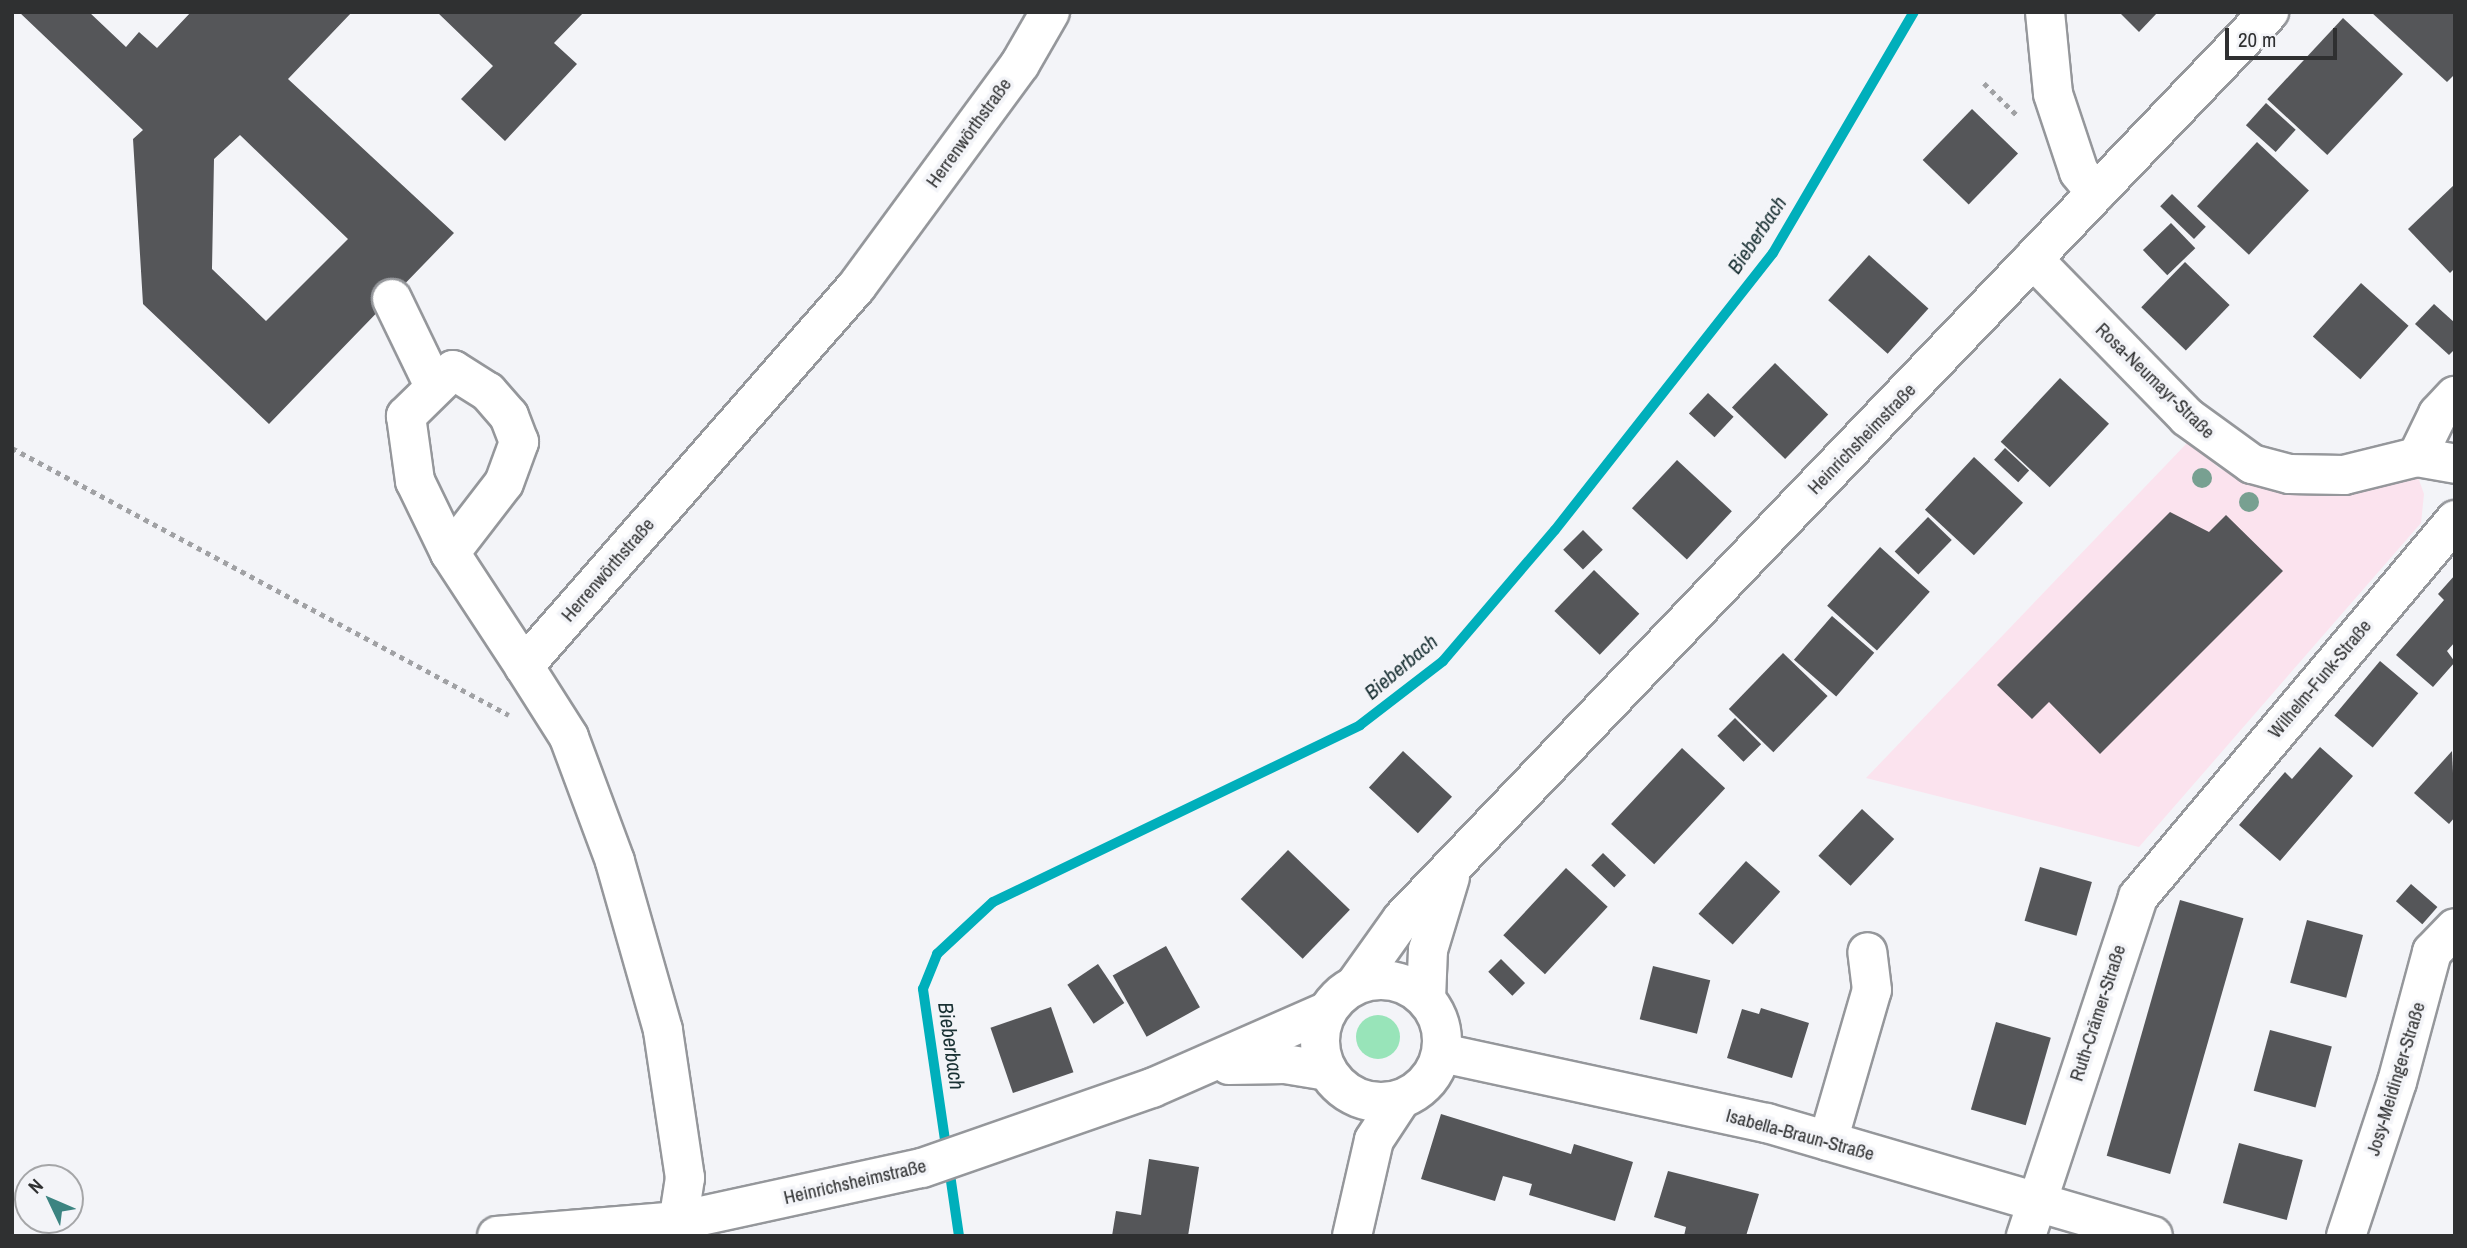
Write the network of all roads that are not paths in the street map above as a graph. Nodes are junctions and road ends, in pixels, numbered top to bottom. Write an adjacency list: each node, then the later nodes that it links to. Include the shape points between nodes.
1 (1050, 12): 13 (street, Herrenwörthstraße, via 1020,64 857,286)
2 (2045, 12): 4 (street, via 2053,94 2079,172)
3 (2269, 12): 4 (street, Heinrichsheimstraße)
4 (2096, 193): 5 (street, Heinrichsheimstraße)
5 (2034, 259): 9 (street, Rosa-Neumayr-Straße, via 2187,418 2252,464 2290,474 2344,475); 15 (street, Heinrichsheimstraße)
6 (392, 299): 7 (street)
7 (434, 386): 12 (street, via 406,416 408,449 415,481); 12 (street, via 453,370 488,391 509,416 519,442 504,483)
8 (2455, 396): 9 (street, via 2438,414)
9 (2417, 457): 10 (street, Rosa-Neumayr-Straße)
10 (2455, 464)
11 (2455, 520): 14 (street, Wilhelm-Funk-Straße)
12 (450, 553): 13 (street)
13 (524, 666): 27 (street, via 569,737 615,861 663,1030 685,1178)
14 (2185, 837): 26 (street, Ruth-Crämer-Straße, via 2138,897)
15 (1454, 865): 18 (street, Heinrichsheimstraße, via 1394,928); 19 (street, Heinrichsheimstraße, via 1438,905 1428,950)
16 (2455, 928): 31 (street, Josy-Meidinger-Straße, via 2432,952 2397,1082)
17 (1867, 952): 25 (street, via 1872,990)
18 (1355, 985): 19 (street, via 1393,980); 20 (street, Heinrichsheimstraße)
19 (1426, 999): 21 (street, Heinrichsheimstraße, via 1437,1015)
20 (1327, 1011): 22 (street, Heinrichsheimstraße); 23 (street, via 1321,1051)
21 (1442, 1053): 24 (street, via 1434,1073 1420,1089); 25 (street, Isabella-Braun-Straße, via 1767,1123)
22 (1199, 1068): 23 (street, Heinrichsheimstraße, via 1285,1064); 27 (street, Heinrichsheimstraße, via 922,1168)
23 (1334, 1079): 24 (street, Heinrichsheimstraße, via 1359,1099 1380,1103); 28 (street, via 1352,1136)
24 (1401, 1099): 28 (street, via 1374,1140)
25 (1828, 1141): 26 (street, Isabella-Braun-Straße)
26 (2031, 1219): 30 (street, Isabella-Braun-Straße)
27 (677, 1229): 29 (street, Heinrichsheimstraße)
28 (1353, 1232)
29 (497, 1236)
30 (2153, 1236)
31 (2346, 1236)

